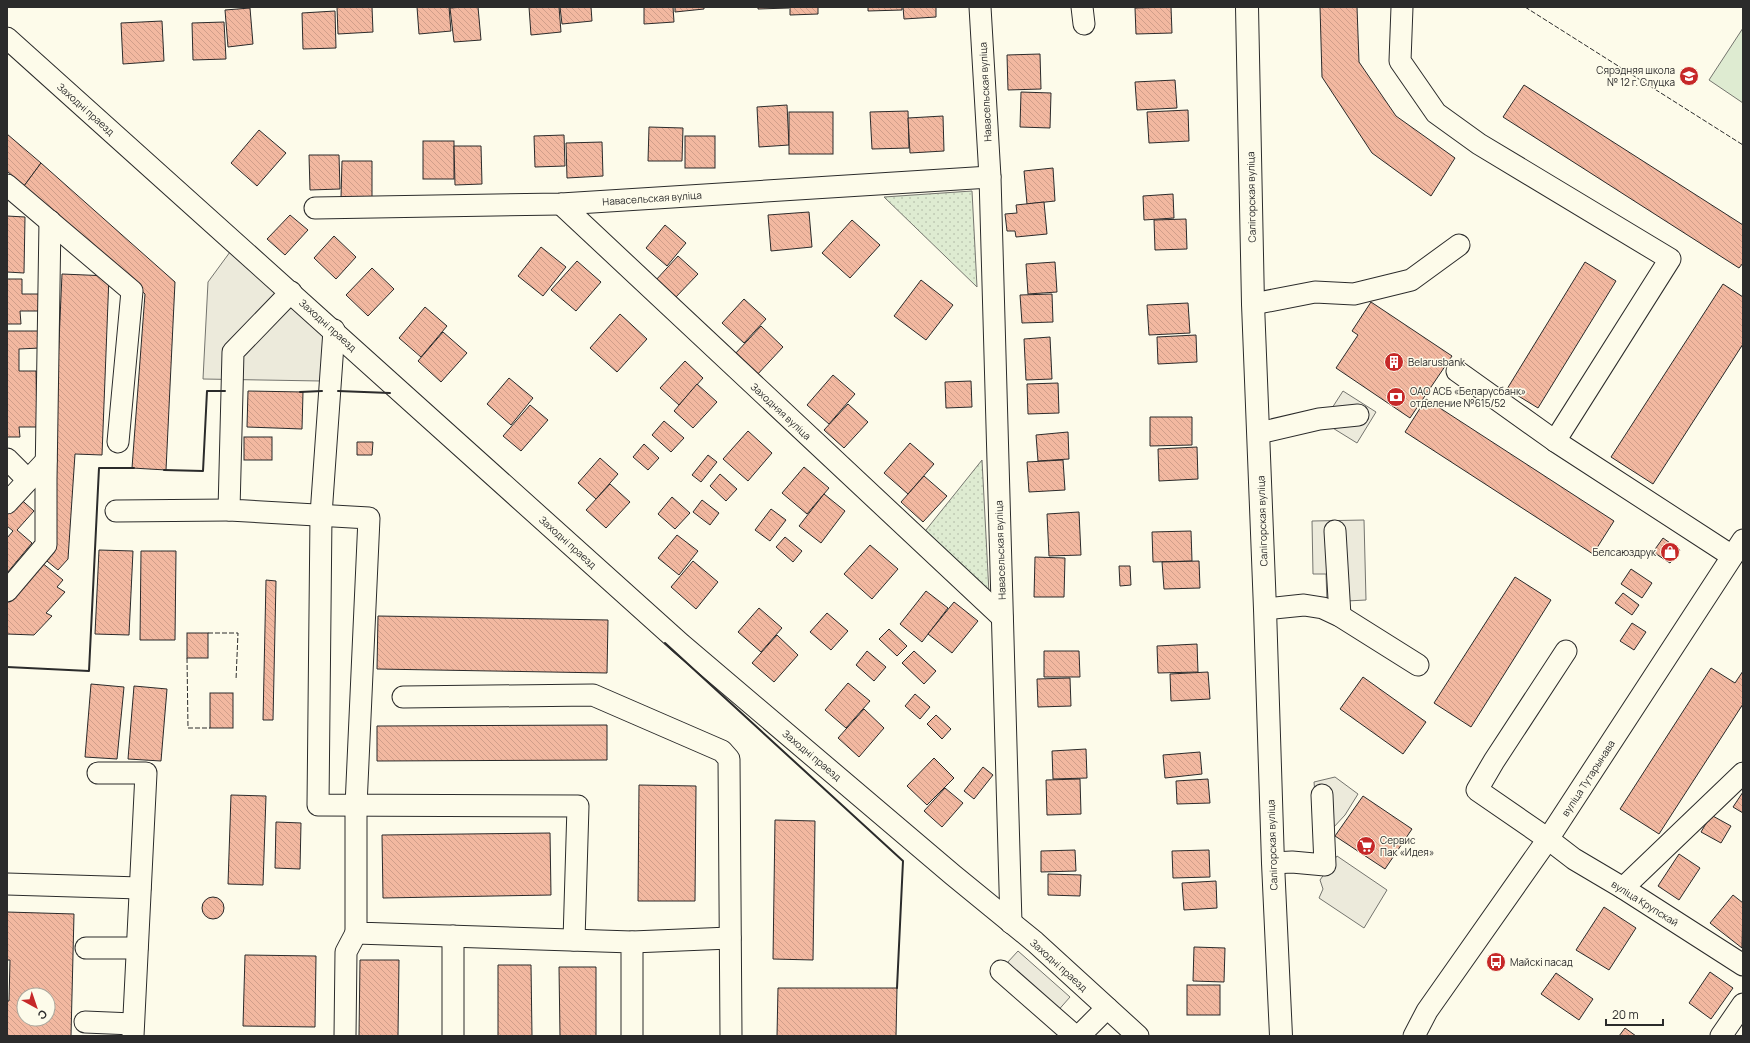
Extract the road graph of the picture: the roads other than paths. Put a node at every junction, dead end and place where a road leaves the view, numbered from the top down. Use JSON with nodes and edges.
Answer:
{"nodes":[{"id":1,"x":980,"y":7,"type":"edge"},
{"id":2,"x":1247,"y":7,"type":"edge"},
{"id":3,"x":1402,"y":7,"type":"edge"},
{"id":4,"x":7,"y":38,"type":"edge"},
{"id":5,"x":990,"y":177,"type":"junction"},
{"id":6,"x":7,"y":185,"type":"edge"},
{"id":7,"x":561,"y":204,"type":"junction"},
{"id":8,"x":315,"y":208,"type":"dead end"},
{"id":9,"x":50,"y":221,"type":"junction"},
{"id":10,"x":1459,"y":245,"type":"dead end"},
{"id":11,"x":291,"y":292,"type":"junction"},
{"id":12,"x":1253,"y":304,"type":"junction"},
{"id":13,"x":334,"y":330,"type":"junction"},
{"id":14,"x":1457,"y":371,"type":"dead end"},
{"id":15,"x":1358,"y":415,"type":"dead end"},
{"id":16,"x":1259,"y":433,"type":"junction"},
{"id":17,"x":1555,"y":441,"type":"junction"},
{"id":18,"x":118,"y":442,"type":"dead end"},
{"id":19,"x":7,"y":459,"type":"edge"},
{"id":20,"x":46,"y":461,"type":"junction"},
{"id":21,"x":28,"y":480,"type":"junction"},
{"id":22,"x":7,"y":503,"type":"edge"},
{"id":23,"x":230,"y":510,"type":"junction"},
{"id":24,"x":116,"y":511,"type":"dead end"},
{"id":25,"x":321,"y":515,"type":"junction"},
{"id":26,"x":1336,"y":531,"type":"dead end"},
{"id":27,"x":1737,"y":548,"type":"edge"},
{"id":28,"x":7,"y":591,"type":"edge"},
{"id":29,"x":1266,"y":609,"type":"junction"},
{"id":30,"x":1340,"y":616,"type":"junction"},
{"id":31,"x":1002,"y":617,"type":"junction"},
{"id":32,"x":1566,"y":651,"type":"dead end"},
{"id":33,"x":1418,"y":665,"type":"dead end"},
{"id":34,"x":403,"y":697,"type":"dead end"},
{"id":35,"x":98,"y":773,"type":"dead end"},
{"id":36,"x":1743,"y":773,"type":"edge"},
{"id":37,"x":1322,"y":795,"type":"dead end"},
{"id":38,"x":356,"y":806,"type":"junction"},
{"id":39,"x":1548,"y":839,"type":"junction"},
{"id":40,"x":1273,"y":863,"type":"junction"},
{"id":41,"x":7,"y":884,"type":"edge"},
{"id":42,"x":140,"y":888,"type":"junction"},
{"id":43,"x":1623,"y":888,"type":"junction"},
{"id":44,"x":1011,"y":923,"type":"junction"},
{"id":45,"x":356,"y":933,"type":"junction"},
{"id":46,"x":453,"y":936,"type":"junction"},
{"id":47,"x":730,"y":938,"type":"junction"},
{"id":48,"x":574,"y":940,"type":"junction"},
{"id":49,"x":632,"y":942,"type":"junction"},
{"id":50,"x":86,"y":948,"type":"dead end"},
{"id":51,"x":137,"y":948,"type":"junction"},
{"id":52,"x":1743,"y":964,"type":"edge"},
{"id":53,"x":1001,"y":971,"type":"dead end"},
{"id":54,"x":1743,"y":1004,"type":"edge"},
{"id":55,"x":1107,"y":1008,"type":"junction"},
{"id":56,"x":1427,"y":1011,"type":"junction"},
{"id":57,"x":85,"y":1022,"type":"dead end"},
{"id":58,"x":133,"y":1030,"type":"edge"},
{"id":59,"x":346,"y":1036,"type":"edge"},
{"id":60,"x":453,"y":1036,"type":"edge"},
{"id":61,"x":632,"y":1036,"type":"edge"},
{"id":62,"x":731,"y":1036,"type":"edge"},
{"id":63,"x":1075,"y":1036,"type":"edge"},
{"id":64,"x":1079,"y":1036,"type":"edge"},
{"id":65,"x":1138,"y":1036,"type":"edge"},
{"id":66,"x":1281,"y":1036,"type":"edge"},
{"id":67,"x":1402,"y":1036,"type":"edge"},
{"id":68,"x":1414,"y":1036,"type":"edge"},
{"id":69,"x":1720,"y":1036,"type":"edge"}],
"edges":[{"from":1,"to":5,"type":"street","name":"Навасельская вуліца"},
{"from":2,"to":12,"type":"main road","name":"Салігорская вуліца"},
{"from":3,"to":17,"type":"street"},
{"from":4,"to":11,"type":"street","name":"Заходні праезд"},
{"from":5,"to":7,"type":"street","name":"Навасельская вуліца"},
{"from":5,"to":31,"type":"street","name":"Навасельская вуліца"},
{"from":6,"to":9,"type":"street"},
{"from":7,"to":8,"type":"street","name":"Навасельская вуліца"},
{"from":7,"to":31,"type":"street","name":"Заходняя вуліца"},
{"from":9,"to":18,"type":"street"},
{"from":9,"to":20,"type":"street"},
{"from":10,"to":12,"type":"street"},
{"from":11,"to":13,"type":"street","name":"Заходні праезд"},
{"from":11,"to":23,"type":"street"},
{"from":12,"to":16,"type":"main road","name":"Салігорская вуліца"},
{"from":13,"to":25,"type":"street"},
{"from":13,"to":44,"type":"street","name":"Заходні праезд"},
{"from":14,"to":17,"type":"street"},
{"from":15,"to":16,"type":"street"},
{"from":16,"to":29,"type":"main road","name":"Салігорская вуліца"},
{"from":17,"to":27,"type":"street"},
{"from":19,"to":21,"type":"street"},
{"from":20,"to":21,"type":"street"},
{"from":20,"to":28,"type":"street"},
{"from":21,"to":22,"type":"street"},
{"from":23,"to":24,"type":"street"},
{"from":23,"to":25,"type":"street"},
{"from":25,"to":38,"type":"street"},
{"from":25,"to":38,"type":"street"},
{"from":26,"to":30,"type":"street"},
{"from":27,"to":39,"type":"street","name":"вуліца Тутарынава"},
{"from":29,"to":30,"type":"street"},
{"from":29,"to":40,"type":"main road","name":"Салігорская вуліца"},
{"from":30,"to":33,"type":"street"},
{"from":31,"to":44,"type":"street","name":"Навасельская вуліца"},
{"from":32,"to":39,"type":"street","name":"вуліца Крупскай"},
{"from":34,"to":47,"type":"street"},
{"from":35,"to":42,"type":"street"},
{"from":36,"to":43,"type":"street"},
{"from":37,"to":40,"type":"street"},
{"from":38,"to":45,"type":"street"},
{"from":38,"to":48,"type":"street"},
{"from":39,"to":43,"type":"street","name":"вуліца Крупскай"},
{"from":39,"to":56,"type":"street","name":"вуліца Тутарынава"},
{"from":40,"to":66,"type":"main road","name":"Салігорская вуліца"},
{"from":41,"to":42,"type":"street"},
{"from":42,"to":51,"type":"street"},
{"from":43,"to":52,"type":"street","name":"вуліца Крупскай"},
{"from":44,"to":55,"type":"street","name":"Заходні праезд"},
{"from":45,"to":46,"type":"street"},
{"from":45,"to":59,"type":"street"},
{"from":46,"to":48,"type":"street"},
{"from":46,"to":60,"type":"street"},
{"from":47,"to":49,"type":"street"},
{"from":47,"to":62,"type":"street"},
{"from":48,"to":49,"type":"street"},
{"from":49,"to":61,"type":"street"},
{"from":50,"to":51,"type":"street"},
{"from":51,"to":58,"type":"street"},
{"from":53,"to":63,"type":"street"},
{"from":54,"to":69,"type":"street"},
{"from":55,"to":64,"type":"street"},
{"from":55,"to":65,"type":"street","name":"Заходні праезд"},
{"from":56,"to":67,"type":"street","name":"вуліца Тутарынава"},
{"from":56,"to":68,"type":"street","name":"вуліца Тутарынава"},
{"from":57,"to":58,"type":"street"}]}
